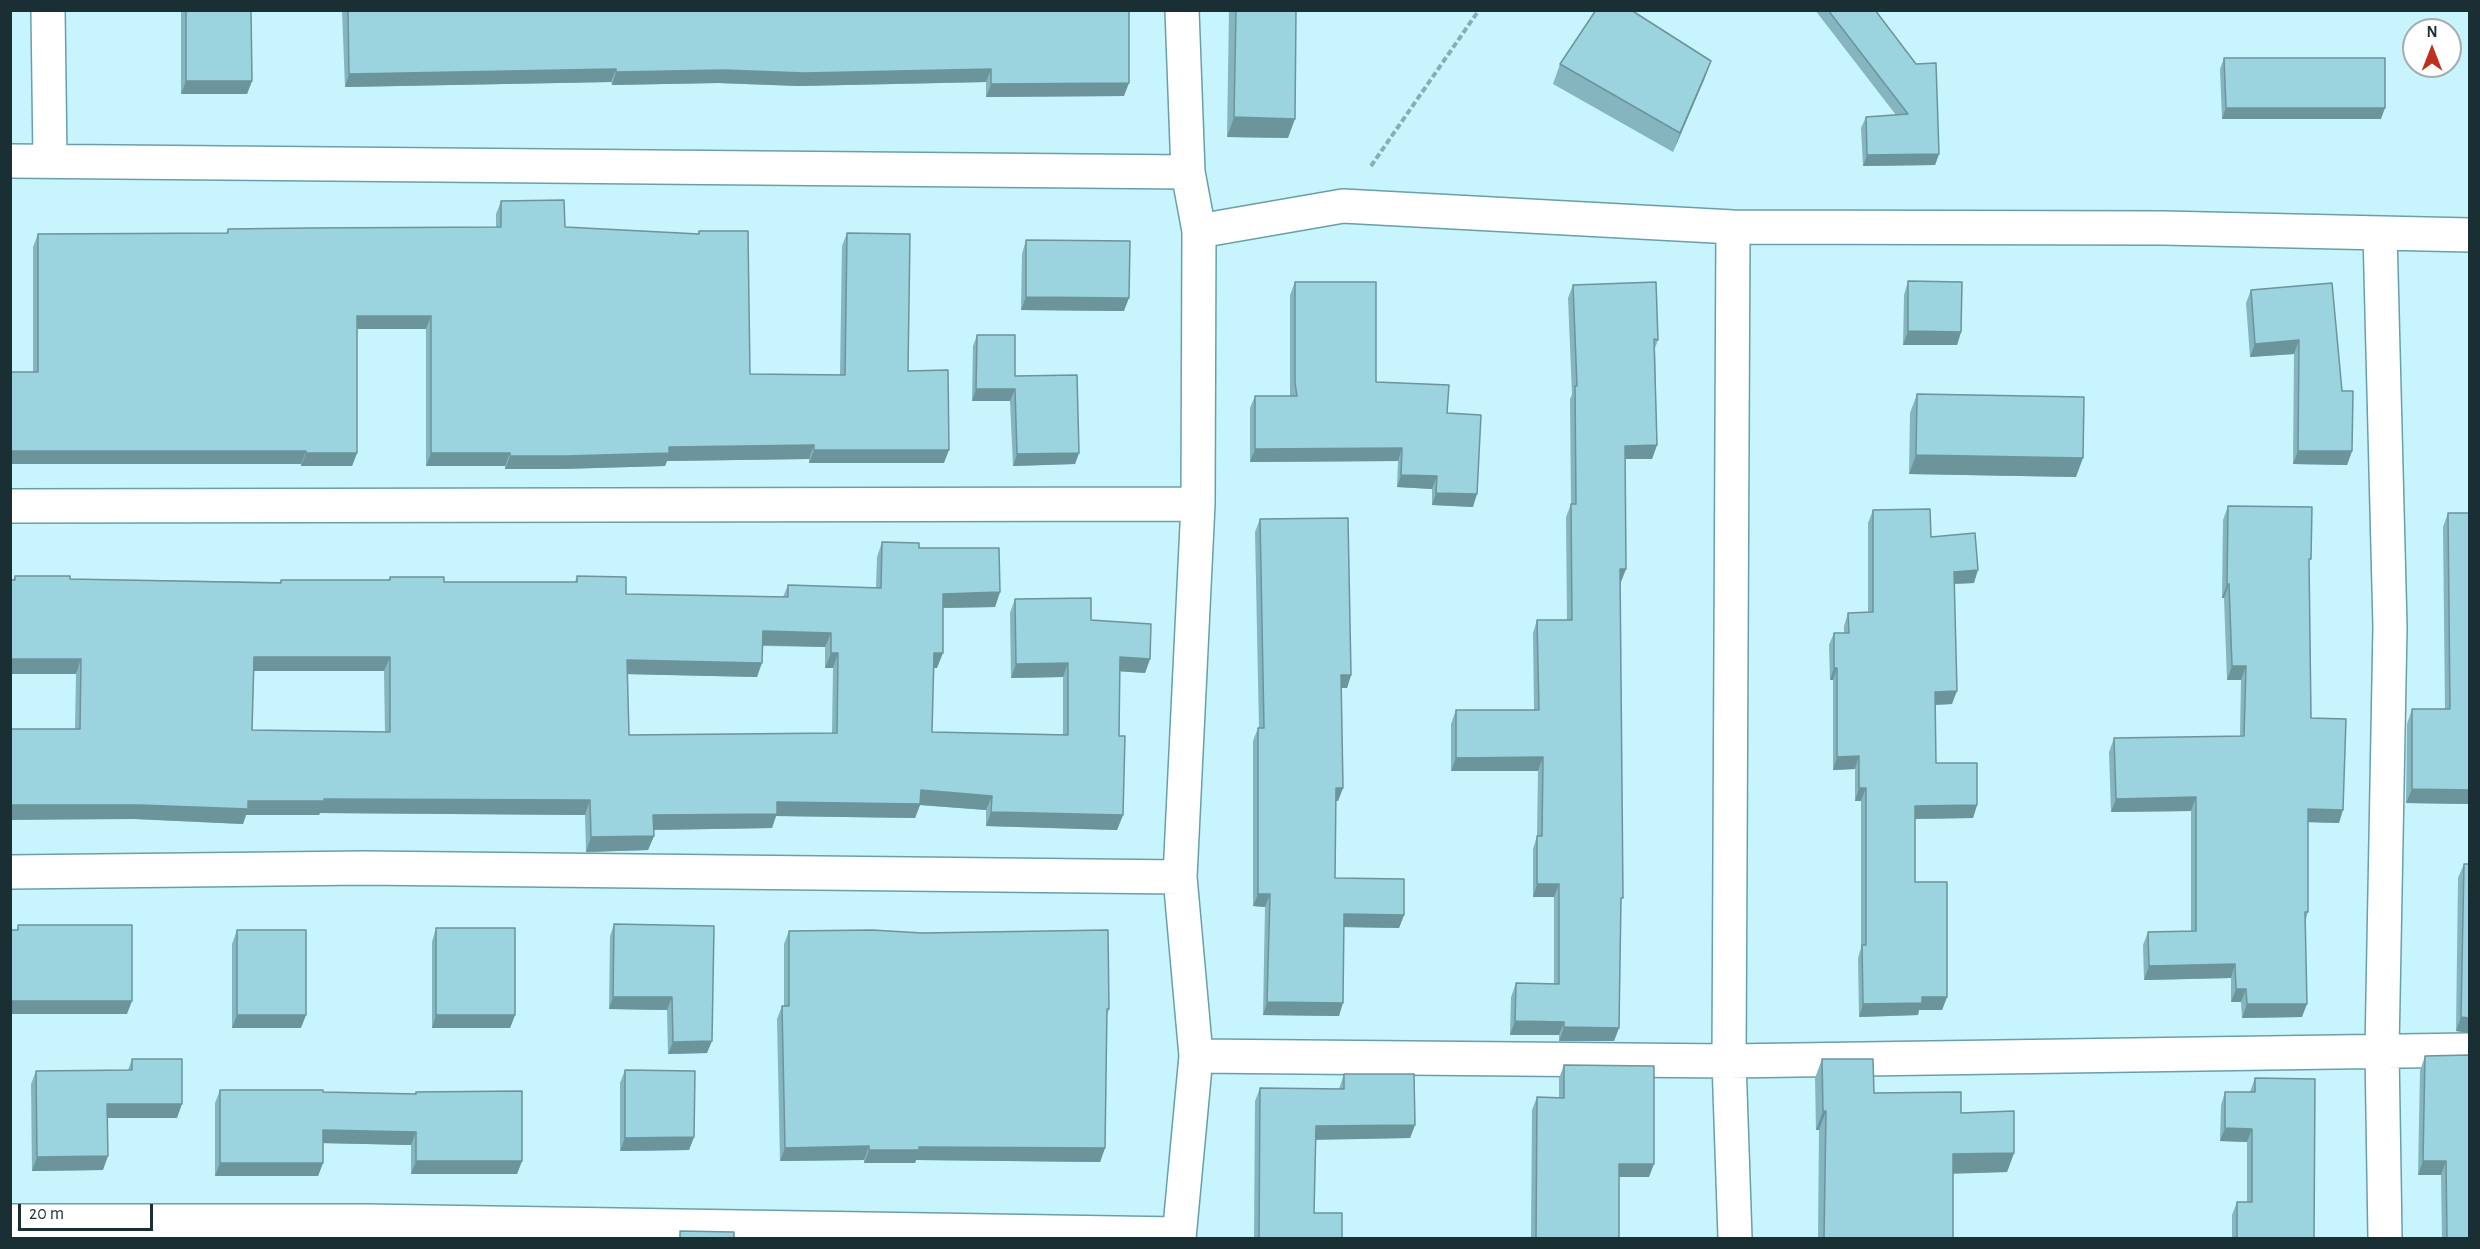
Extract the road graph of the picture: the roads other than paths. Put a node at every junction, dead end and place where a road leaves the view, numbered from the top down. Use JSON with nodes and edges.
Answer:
{"nodes":[{"id":1,"x":48,"y":10,"type":"edge"},
{"id":2,"x":1182,"y":10,"type":"edge"},
{"id":3,"x":10,"y":161,"type":"edge"},
{"id":4,"x":50,"y":161,"type":"junction"},
{"id":5,"x":1188,"y":172,"type":"junction"},
{"id":6,"x":1733,"y":227,"type":"junction"},
{"id":7,"x":1198,"y":231,"type":"junction"},
{"id":8,"x":2380,"y":233,"type":"junction"},
{"id":9,"x":2469,"y":236,"type":"edge"},
{"id":10,"x":1198,"y":504,"type":"junction"},
{"id":11,"x":10,"y":506,"type":"edge"},
{"id":12,"x":10,"y":872,"type":"edge"},
{"id":13,"x":1180,"y":877,"type":"junction"},
{"id":14,"x":2382,"y":1050,"type":"junction"},
{"id":15,"x":2469,"y":1050,"type":"edge"},
{"id":16,"x":1196,"y":1056,"type":"junction"},
{"id":17,"x":1730,"y":1061,"type":"junction"},
{"id":18,"x":10,"y":1221,"type":"edge"},
{"id":19,"x":1179,"y":1236,"type":"edge"},
{"id":20,"x":1735,"y":1239,"type":"edge"},
{"id":21,"x":2385,"y":1239,"type":"edge"}],
"edges":[{"from":1,"to":4,"type":"street"},
{"from":2,"to":5,"type":"street"},
{"from":3,"to":4,"type":"street"},
{"from":4,"to":5,"type":"street"},
{"from":5,"to":7,"type":"street"},
{"from":6,"to":7,"type":"street"},
{"from":6,"to":8,"type":"street"},
{"from":6,"to":17,"type":"street"},
{"from":7,"to":10,"type":"street"},
{"from":8,"to":9,"type":"street"},
{"from":8,"to":14,"type":"street"},
{"from":10,"to":11,"type":"street"},
{"from":10,"to":13,"type":"street"},
{"from":12,"to":13,"type":"street"},
{"from":13,"to":16,"type":"street"},
{"from":14,"to":15,"type":"street"},
{"from":14,"to":17,"type":"street"},
{"from":14,"to":21,"type":"street"},
{"from":16,"to":17,"type":"street"},
{"from":16,"to":19,"type":"street"},
{"from":17,"to":20,"type":"street"},
{"from":18,"to":19,"type":"street"}]}
